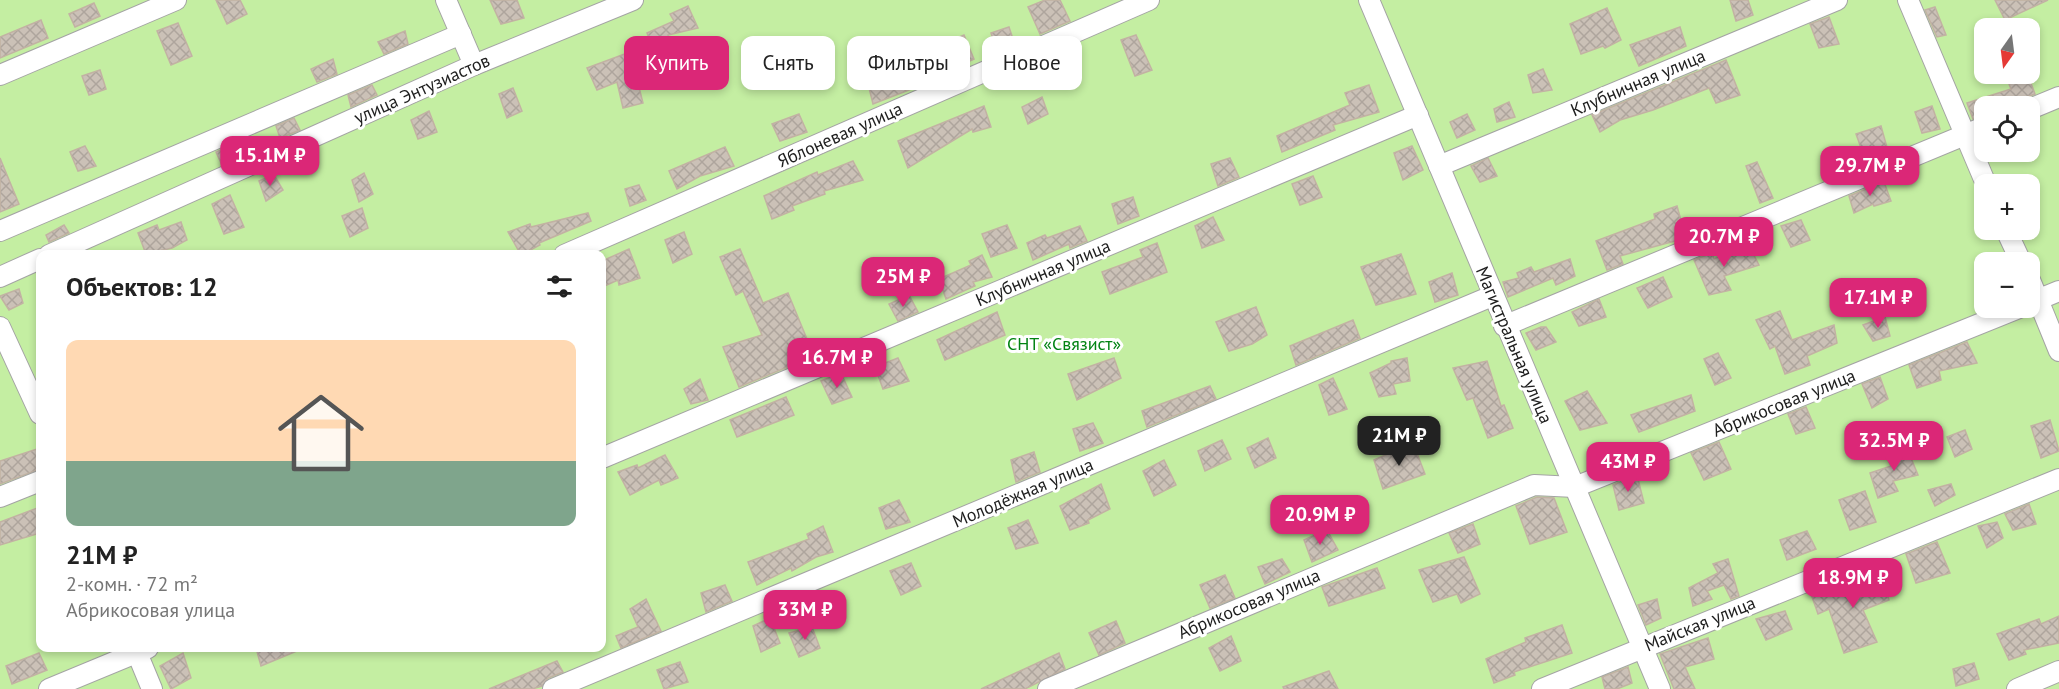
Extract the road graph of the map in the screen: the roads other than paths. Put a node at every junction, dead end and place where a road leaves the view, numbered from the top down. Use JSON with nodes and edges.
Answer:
{"nodes":[{"id":1,"x":176,"y":0,"type":"edge"},
{"id":2,"x":446,"y":0,"type":"edge"},
{"id":3,"x":633,"y":0,"type":"edge"},
{"id":4,"x":1149,"y":0,"type":"edge"},
{"id":5,"x":1837,"y":0,"type":"edge"},
{"id":6,"x":1908,"y":0,"type":"edge"},
{"id":7,"x":1372,"y":1,"type":"edge"},
{"id":8,"x":461,"y":34,"type":"junction"},
{"id":9,"x":474,"y":65,"type":"junction"},
{"id":10,"x":0,"y":75,"type":"edge"},
{"id":11,"x":2059,"y":97,"type":"edge"},
{"id":12,"x":2040,"y":105,"type":"edge"},
{"id":13,"x":1418,"y":115,"type":"junction"},
{"id":14,"x":1974,"y":132,"type":"edge"},
{"id":15,"x":1964,"y":136,"type":"junction"},
{"id":16,"x":1439,"y":166,"type":"junction"},
{"id":17,"x":1981,"y":174,"type":"edge"},
{"id":18,"x":0,"y":231,"type":"edge"},
{"id":19,"x":60,"y":250,"type":"edge"},
{"id":20,"x":575,"y":250,"type":"edge"},
{"id":21,"x":36,"y":261,"type":"edge"},
{"id":22,"x":0,"y":277,"type":"edge"},
{"id":23,"x":2059,"y":291,"type":"edge"},
{"id":24,"x":1492,"y":296,"type":"junction"},
{"id":25,"x":2040,"y":299,"type":"edge"},
{"id":26,"x":2040,"y":314,"type":"edge"},
{"id":27,"x":1994,"y":318,"type":"edge"},
{"id":28,"x":1504,"y":326,"type":"junction"},
{"id":29,"x":0,"y":327,"type":"edge"},
{"id":30,"x":2059,"y":351,"type":"edge"},
{"id":31,"x":36,"y":405,"type":"edge"},
{"id":32,"x":606,"y":456,"type":"edge"},
{"id":33,"x":2059,"y":479,"type":"edge"},
{"id":34,"x":36,"y":483,"type":"edge"},
{"id":35,"x":1575,"y":487,"type":"junction"},
{"id":36,"x":0,"y":497,"type":"edge"},
{"id":37,"x":1642,"y":647,"type":"junction"},
{"id":38,"x":135,"y":652,"type":"edge"},
{"id":39,"x":141,"y":652,"type":"edge"},
{"id":40,"x":2059,"y":671,"type":"edge"},
{"id":41,"x":49,"y":689,"type":"edge"},
{"id":42,"x":152,"y":689,"type":"edge"},
{"id":43,"x":553,"y":689,"type":"edge"},
{"id":44,"x":1048,"y":689,"type":"edge"},
{"id":45,"x":1542,"y":689,"type":"edge"},
{"id":46,"x":1660,"y":689,"type":"edge"},
{"id":47,"x":2017,"y":689,"type":"edge"}],
"edges":[{"from":1,"to":10,"type":"street"},
{"from":2,"to":8,"type":"street"},
{"from":3,"to":9,"type":"street","name":"улица Энтузиастов"},
{"from":4,"to":20,"type":"street","name":"Яблоневая улица"},
{"from":5,"to":16,"type":"street","name":"Клубничная улица"},
{"from":6,"to":15,"type":"street"},
{"from":7,"to":13,"type":"street","name":"Магистральная улица"},
{"from":8,"to":9,"type":"street"},
{"from":8,"to":18,"type":"street"},
{"from":9,"to":19,"type":"street","name":"улица Энтузиастов"},
{"from":11,"to":12,"type":"street"},
{"from":13,"to":16,"type":"street","name":"Магистральная улица"},
{"from":13,"to":32,"type":"street","name":"Клубничная улица"},
{"from":14,"to":15,"type":"street"},
{"from":15,"to":17,"type":"street"},
{"from":15,"to":28,"type":"street"},
{"from":16,"to":24,"type":"street","name":"Магистральная улица"},
{"from":21,"to":22,"type":"street"},
{"from":23,"to":25,"type":"street"},
{"from":24,"to":28,"type":"street","name":"Магистральная улица"},
{"from":24,"to":43,"type":"street","name":"Молодёжная улица"},
{"from":26,"to":30,"type":"street"},
{"from":27,"to":35,"type":"street","name":"Абрикосовая улица"},
{"from":28,"to":35,"type":"street","name":"Магистральная улица"},
{"from":29,"to":31,"type":"street"},
{"from":33,"to":37,"type":"street","name":"Майская улица"},
{"from":34,"to":36,"type":"street"},
{"from":35,"to":37,"type":"street","name":"Магистральная улица"},
{"from":35,"to":44,"type":"street","name":"Абрикосовая улица"},
{"from":37,"to":45,"type":"street","name":"Майская улица"},
{"from":37,"to":46,"type":"street","name":"Магистральная улица"},
{"from":38,"to":41,"type":"street"},
{"from":39,"to":42,"type":"street"},
{"from":40,"to":47,"type":"street"}]}
